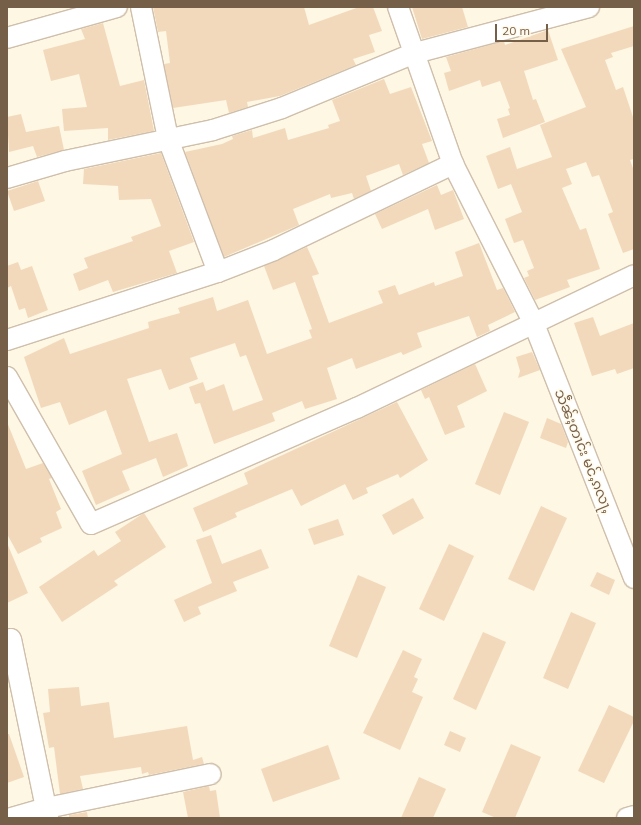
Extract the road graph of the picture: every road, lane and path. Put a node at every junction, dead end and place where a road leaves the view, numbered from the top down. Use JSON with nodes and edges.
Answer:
{"nodes":[{"id":1,"x":117,"y":7,"type":"edge"},
{"id":2,"x":141,"y":7,"type":"edge"},
{"id":3,"x":398,"y":7,"type":"edge"},
{"id":4,"x":589,"y":7,"type":"edge"},
{"id":5,"x":7,"y":38,"type":"edge"},
{"id":6,"x":415,"y":52,"type":"junction"},
{"id":7,"x":168,"y":139,"type":"junction"},
{"id":8,"x":453,"y":164,"type":"junction"},
{"id":9,"x":7,"y":178,"type":"edge"},
{"id":10,"x":218,"y":272,"type":"junction"},
{"id":11,"x":634,"y":275,"type":"edge"},
{"id":12,"x":534,"y":324,"type":"junction"},
{"id":13,"x":7,"y":340,"type":"edge"},
{"id":14,"x":7,"y":377,"type":"edge"},
{"id":15,"x":634,"y":578,"type":"edge"},
{"id":16,"x":7,"y":641,"type":"edge"},
{"id":17,"x":211,"y":774,"type":"dead end"},
{"id":18,"x":48,"y":813,"type":"edge"},
{"id":19,"x":634,"y":816,"type":"edge"},
{"id":20,"x":11,"y":818,"type":"edge"},
{"id":21,"x":627,"y":818,"type":"edge"}],
"edges":[{"from":1,"to":5,"type":"street"},
{"from":2,"to":7,"type":"street"},
{"from":3,"to":6,"type":"street","name":"သဵၼ်ႈတၢင်း မင်ႇၵလႃႇ"},
{"from":4,"to":6,"type":"street"},
{"from":6,"to":7,"type":"street"},
{"from":6,"to":8,"type":"street","name":"သဵၼ်ႈတၢင်း မင်ႇၵလႃႇ"},
{"from":7,"to":9,"type":"street"},
{"from":7,"to":10,"type":"street"},
{"from":8,"to":10,"type":"street"},
{"from":8,"to":12,"type":"street","name":"သဵၼ်ႈတၢင်း မင်ႇၵလႃႇ"},
{"from":10,"to":13,"type":"street"},
{"from":11,"to":12,"type":"street"},
{"from":12,"to":14,"type":"street"},
{"from":12,"to":15,"type":"street","name":"သဵၼ်ႈတၢင်း မင်ႇၵလႃႇ"},
{"from":16,"to":18,"type":"street"},
{"from":17,"to":18,"type":"street"},
{"from":18,"to":20,"type":"street"},
{"from":19,"to":21,"type":"street"}]}
